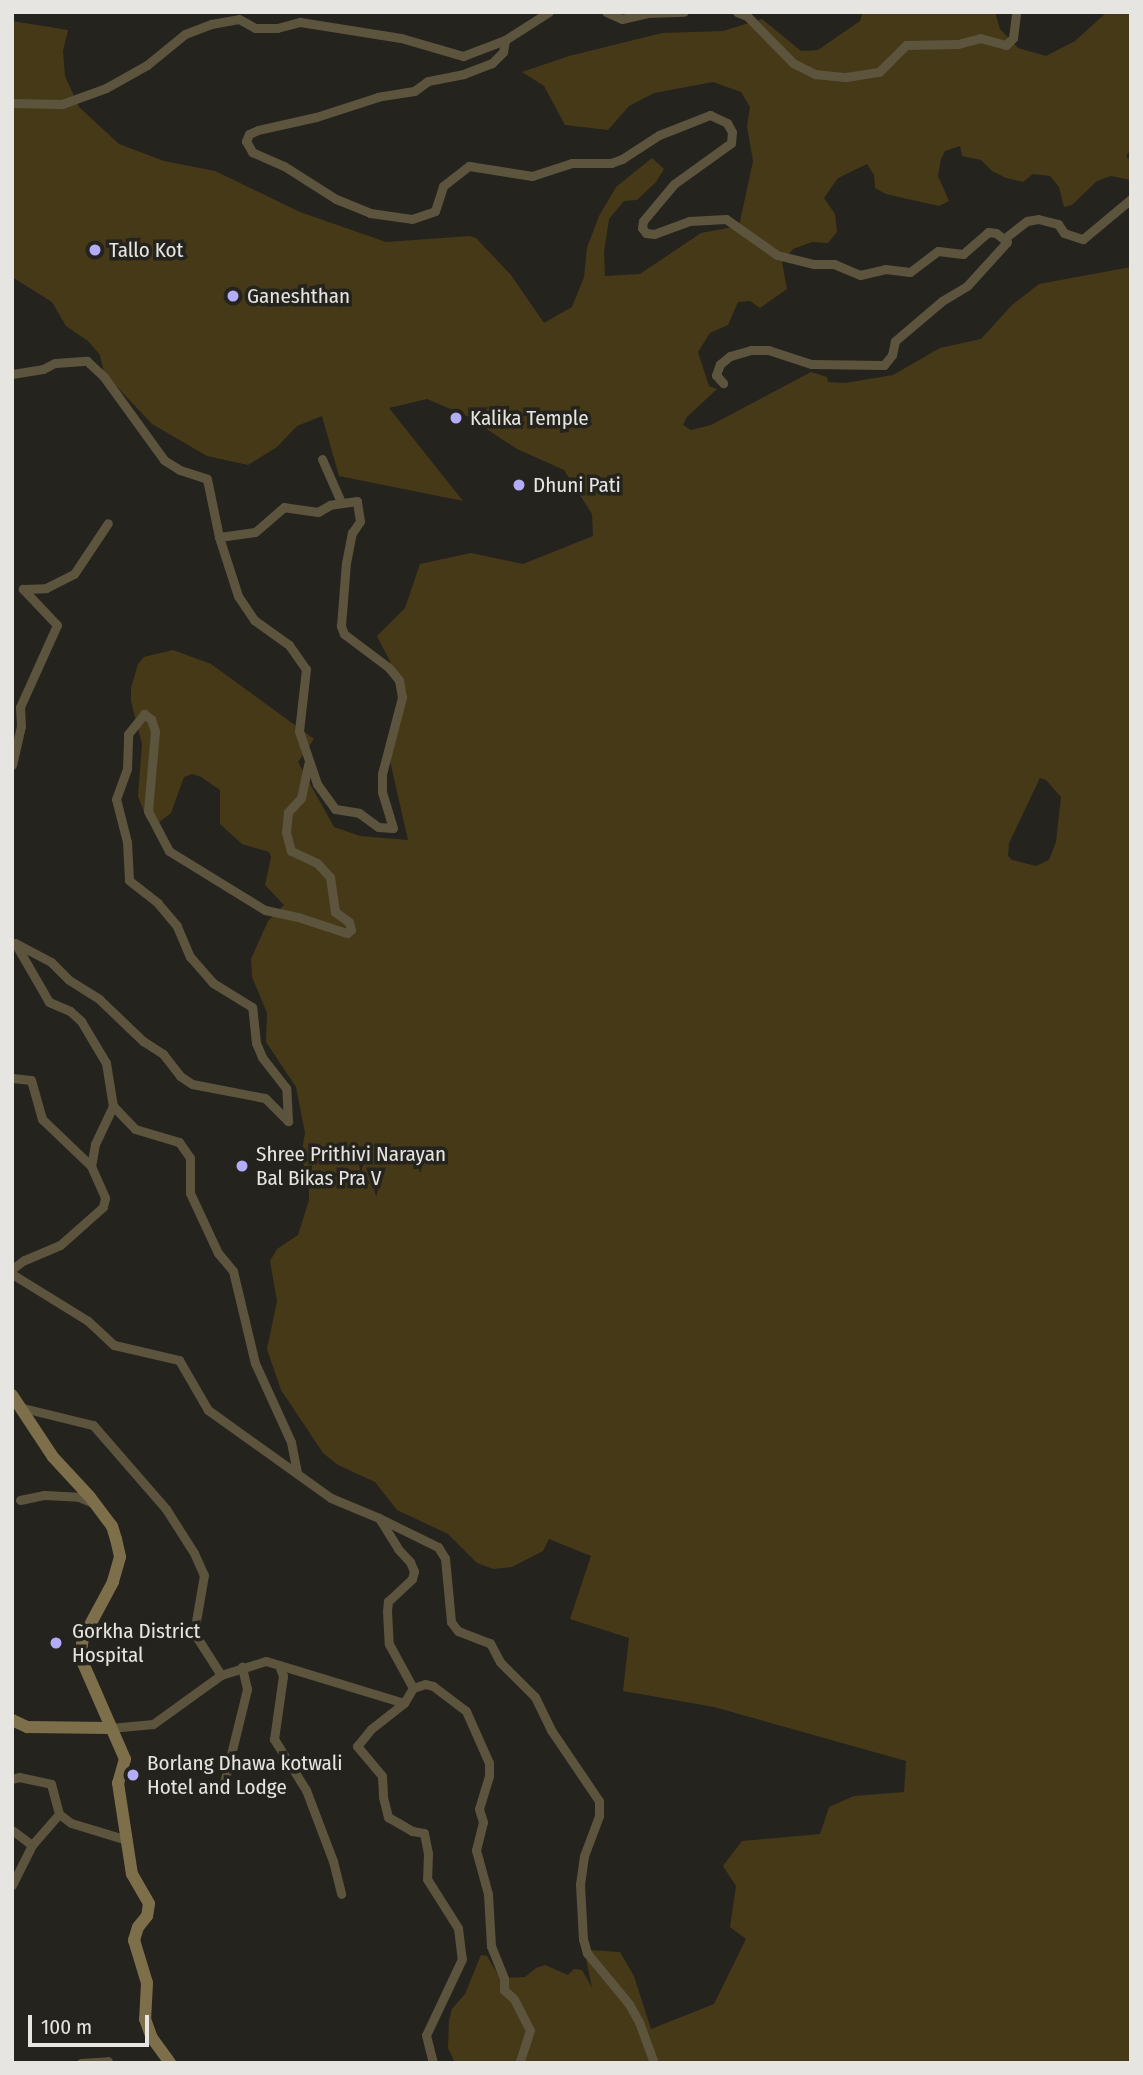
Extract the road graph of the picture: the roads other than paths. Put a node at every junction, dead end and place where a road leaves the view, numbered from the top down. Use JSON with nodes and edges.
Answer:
{"nodes":[{"id":1,"x":549,"y":12,"type":"edge"},
{"id":2,"x":606,"y":12,"type":"edge"},
{"id":3,"x":684,"y":12,"type":"edge"},
{"id":4,"x":737,"y":12,"type":"edge"},
{"id":5,"x":1016,"y":12,"type":"edge"},
{"id":6,"x":505,"y":40,"type":"junction"},
{"id":7,"x":12,"y":103,"type":"edge"},
{"id":8,"x":1131,"y":199,"type":"edge"},
{"id":9,"x":1005,"y":238,"type":"junction"},
{"id":10,"x":12,"y":374,"type":"edge"},
{"id":11,"x":723,"y":383,"type":"dead end"},
{"id":12,"x":321,"y":459,"type":"dead end"},
{"id":13,"x":341,"y":502,"type":"junction"},
{"id":14,"x":108,"y":523,"type":"dead end"},
{"id":15,"x":219,"y":537,"type":"junction"},
{"id":16,"x":308,"y":764,"type":"junction"},
{"id":17,"x":12,"y":765,"type":"edge"},
{"id":18,"x":14,"y":941,"type":"edge"},
{"id":19,"x":12,"y":1078,"type":"edge"},
{"id":20,"x":113,"y":1106,"type":"junction"},
{"id":21,"x":91,"y":1166,"type":"junction"},
{"id":22,"x":12,"y":1272,"type":"edge"},
{"id":23,"x":12,"y":1395,"type":"edge"},
{"id":24,"x":23,"y":1408,"type":"junction"},
{"id":25,"x":296,"y":1473,"type":"junction"},
{"id":26,"x":20,"y":1500,"type":"dead end"},
{"id":27,"x":96,"y":1505,"type":"junction"},
{"id":28,"x":379,"y":1518,"type":"junction"},
{"id":29,"x":279,"y":1665,"type":"junction"},
{"id":30,"x":242,"y":1667,"type":"junction"},
{"id":31,"x":221,"y":1675,"type":"junction"},
{"id":32,"x":413,"y":1688,"type":"junction"},
{"id":33,"x":404,"y":1703,"type":"junction"},
{"id":34,"x":12,"y":1720,"type":"edge"},
{"id":35,"x":110,"y":1728,"type":"junction"},
{"id":36,"x":12,"y":1779,"type":"edge"},
{"id":37,"x":223,"y":1787,"type":"dead end"},
{"id":38,"x":59,"y":1814,"type":"junction"},
{"id":39,"x":12,"y":1830,"type":"edge"},
{"id":40,"x":127,"y":1840,"type":"junction"},
{"id":41,"x":27,"y":1842,"type":"junction"},
{"id":42,"x":12,"y":1885,"type":"edge"},
{"id":43,"x":341,"y":1894,"type":"dead end"},
{"id":44,"x":108,"y":2061,"type":"dead end"},
{"id":45,"x":80,"y":2063,"type":"edge"},
{"id":46,"x":170,"y":2063,"type":"edge"},
{"id":47,"x":433,"y":2063,"type":"edge"},
{"id":48,"x":519,"y":2063,"type":"edge"},
{"id":49,"x":654,"y":2063,"type":"edge"}],
"edges":[{"from":1,"to":6,"type":"street"},
{"from":2,"to":3,"type":"street"},
{"from":4,"to":5,"type":"street"},
{"from":6,"to":7,"type":"street"},
{"from":6,"to":9,"type":"street"},
{"from":8,"to":9,"type":"street"},
{"from":9,"to":11,"type":"street"},
{"from":10,"to":15,"type":"street"},
{"from":12,"to":13,"type":"street"},
{"from":13,"to":15,"type":"street"},
{"from":13,"to":16,"type":"street"},
{"from":14,"to":17,"type":"street"},
{"from":15,"to":16,"type":"street"},
{"from":16,"to":18,"type":"street"},
{"from":18,"to":20,"type":"street"},
{"from":19,"to":21,"type":"street"},
{"from":20,"to":21,"type":"street"},
{"from":20,"to":25,"type":"street"},
{"from":21,"to":22,"type":"street"},
{"from":22,"to":25,"type":"street"},
{"from":23,"to":24,"type":"street"},
{"from":24,"to":27,"type":"street"},
{"from":24,"to":31,"type":"street"},
{"from":25,"to":28,"type":"street"},
{"from":26,"to":27,"type":"street"},
{"from":27,"to":35,"type":"street"},
{"from":28,"to":32,"type":"street"},
{"from":28,"to":49,"type":"street"},
{"from":29,"to":30,"type":"street"},
{"from":29,"to":33,"type":"street"},
{"from":29,"to":43,"type":"street"},
{"from":30,"to":31,"type":"street"},
{"from":30,"to":37,"type":"street"},
{"from":31,"to":35,"type":"street"},
{"from":32,"to":33,"type":"street"},
{"from":32,"to":48,"type":"street"},
{"from":33,"to":47,"type":"street"},
{"from":34,"to":35,"type":"street"},
{"from":35,"to":40,"type":"street"},
{"from":36,"to":38,"type":"street"},
{"from":38,"to":40,"type":"street"},
{"from":38,"to":41,"type":"street"},
{"from":39,"to":41,"type":"street"},
{"from":40,"to":46,"type":"street"},
{"from":41,"to":42,"type":"street"},
{"from":44,"to":45,"type":"street"}]}
